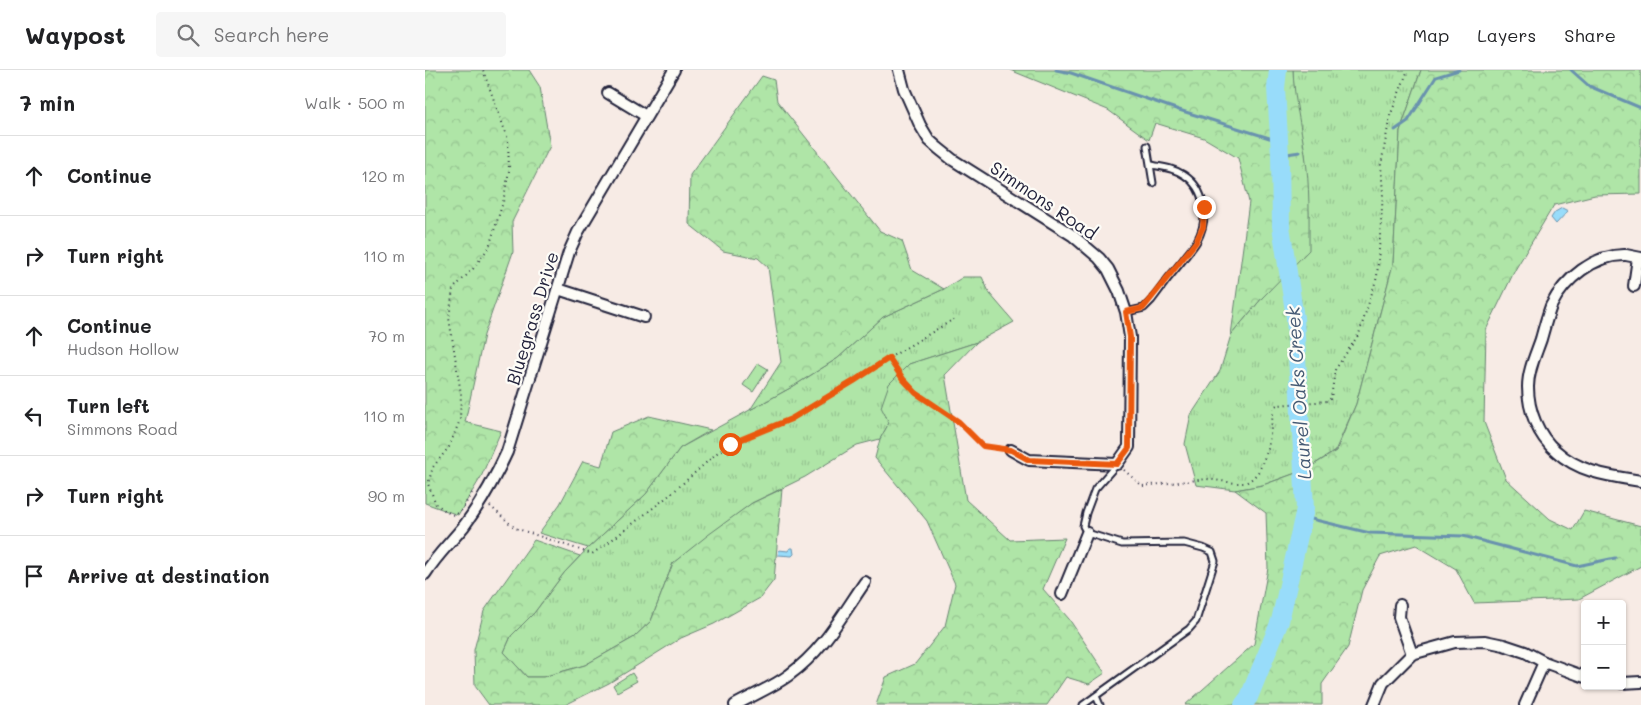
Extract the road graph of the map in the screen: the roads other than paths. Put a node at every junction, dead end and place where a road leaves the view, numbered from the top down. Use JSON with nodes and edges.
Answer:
{"nodes":[{"id":1,"x":674,"y":70,"type":"edge"},
{"id":2,"x":899,"y":70,"type":"edge"},
{"id":3,"x":608,"y":93,"type":"dead end"},
{"id":4,"x":646,"y":116,"type":"junction"},
{"id":5,"x":1147,"y":146,"type":"dead end"},
{"id":6,"x":1151,"y":165,"type":"junction"},
{"id":7,"x":1153,"y":183,"type":"dead end"},
{"id":8,"x":1639,"y":258,"type":"edge"},
{"id":9,"x":1635,"y":286,"type":"dead end"},
{"id":10,"x":558,"y":288,"type":"junction"},
{"id":11,"x":1126,"y":312,"type":"junction"},
{"id":12,"x":643,"y":317,"type":"dead end"},
{"id":13,"x":1011,"y":450,"type":"road end"},
{"id":14,"x":1117,"y":464,"type":"junction"},
{"id":15,"x":1641,"y":481,"type":"edge"},
{"id":16,"x":1087,"y":532,"type":"junction"},
{"id":17,"x":425,"y":574,"type":"edge"},
{"id":18,"x":865,"y":582,"type":"dead end"},
{"id":19,"x":1062,"y":594,"type":"dead end"},
{"id":20,"x":1400,"y":605,"type":"dead end"},
{"id":21,"x":1412,"y":654,"type":"junction"},
{"id":22,"x":1544,"y":662,"type":"junction"},
{"id":23,"x":1581,"y":676,"type":"edge"},
{"id":24,"x":1641,"y":682,"type":"edge"},
{"id":25,"x":1626,"y":683,"type":"edge"},
{"id":26,"x":1096,"y":696,"type":"junction"},
{"id":27,"x":735,"y":705,"type":"edge"},
{"id":28,"x":1083,"y":705,"type":"edge"},
{"id":29,"x":1100,"y":705,"type":"edge"},
{"id":30,"x":1374,"y":705,"type":"edge"},
{"id":31,"x":1525,"y":705,"type":"edge"}],
"edges":[{"from":1,"to":4,"type":"street","name":"Bluegrass Drive"},
{"from":2,"to":11,"type":"street","name":"Simmons Road"},
{"from":3,"to":4,"type":"street"},
{"from":4,"to":10,"type":"street","name":"Bluegrass Drive"},
{"from":5,"to":6,"type":"lane"},
{"from":6,"to":7,"type":"lane"},
{"from":6,"to":11,"type":"lane"},
{"from":8,"to":9,"type":"street"},
{"from":8,"to":15,"type":"street"},
{"from":10,"to":12,"type":"street"},
{"from":10,"to":17,"type":"street","name":"Bluegrass Drive"},
{"from":11,"to":14,"type":"street","name":"Simmons Road"},
{"from":13,"to":14,"type":"street"},
{"from":14,"to":16,"type":"lane"},
{"from":16,"to":19,"type":"street"},
{"from":16,"to":26,"type":"lane"},
{"from":18,"to":27,"type":"street"},
{"from":20,"to":21,"type":"street"},
{"from":21,"to":22,"type":"street"},
{"from":21,"to":30,"type":"street"},
{"from":22,"to":23,"type":"street"},
{"from":22,"to":31,"type":"street"},
{"from":24,"to":25,"type":"street"},
{"from":26,"to":28,"type":"lane"},
{"from":26,"to":29,"type":"lane"}]}
